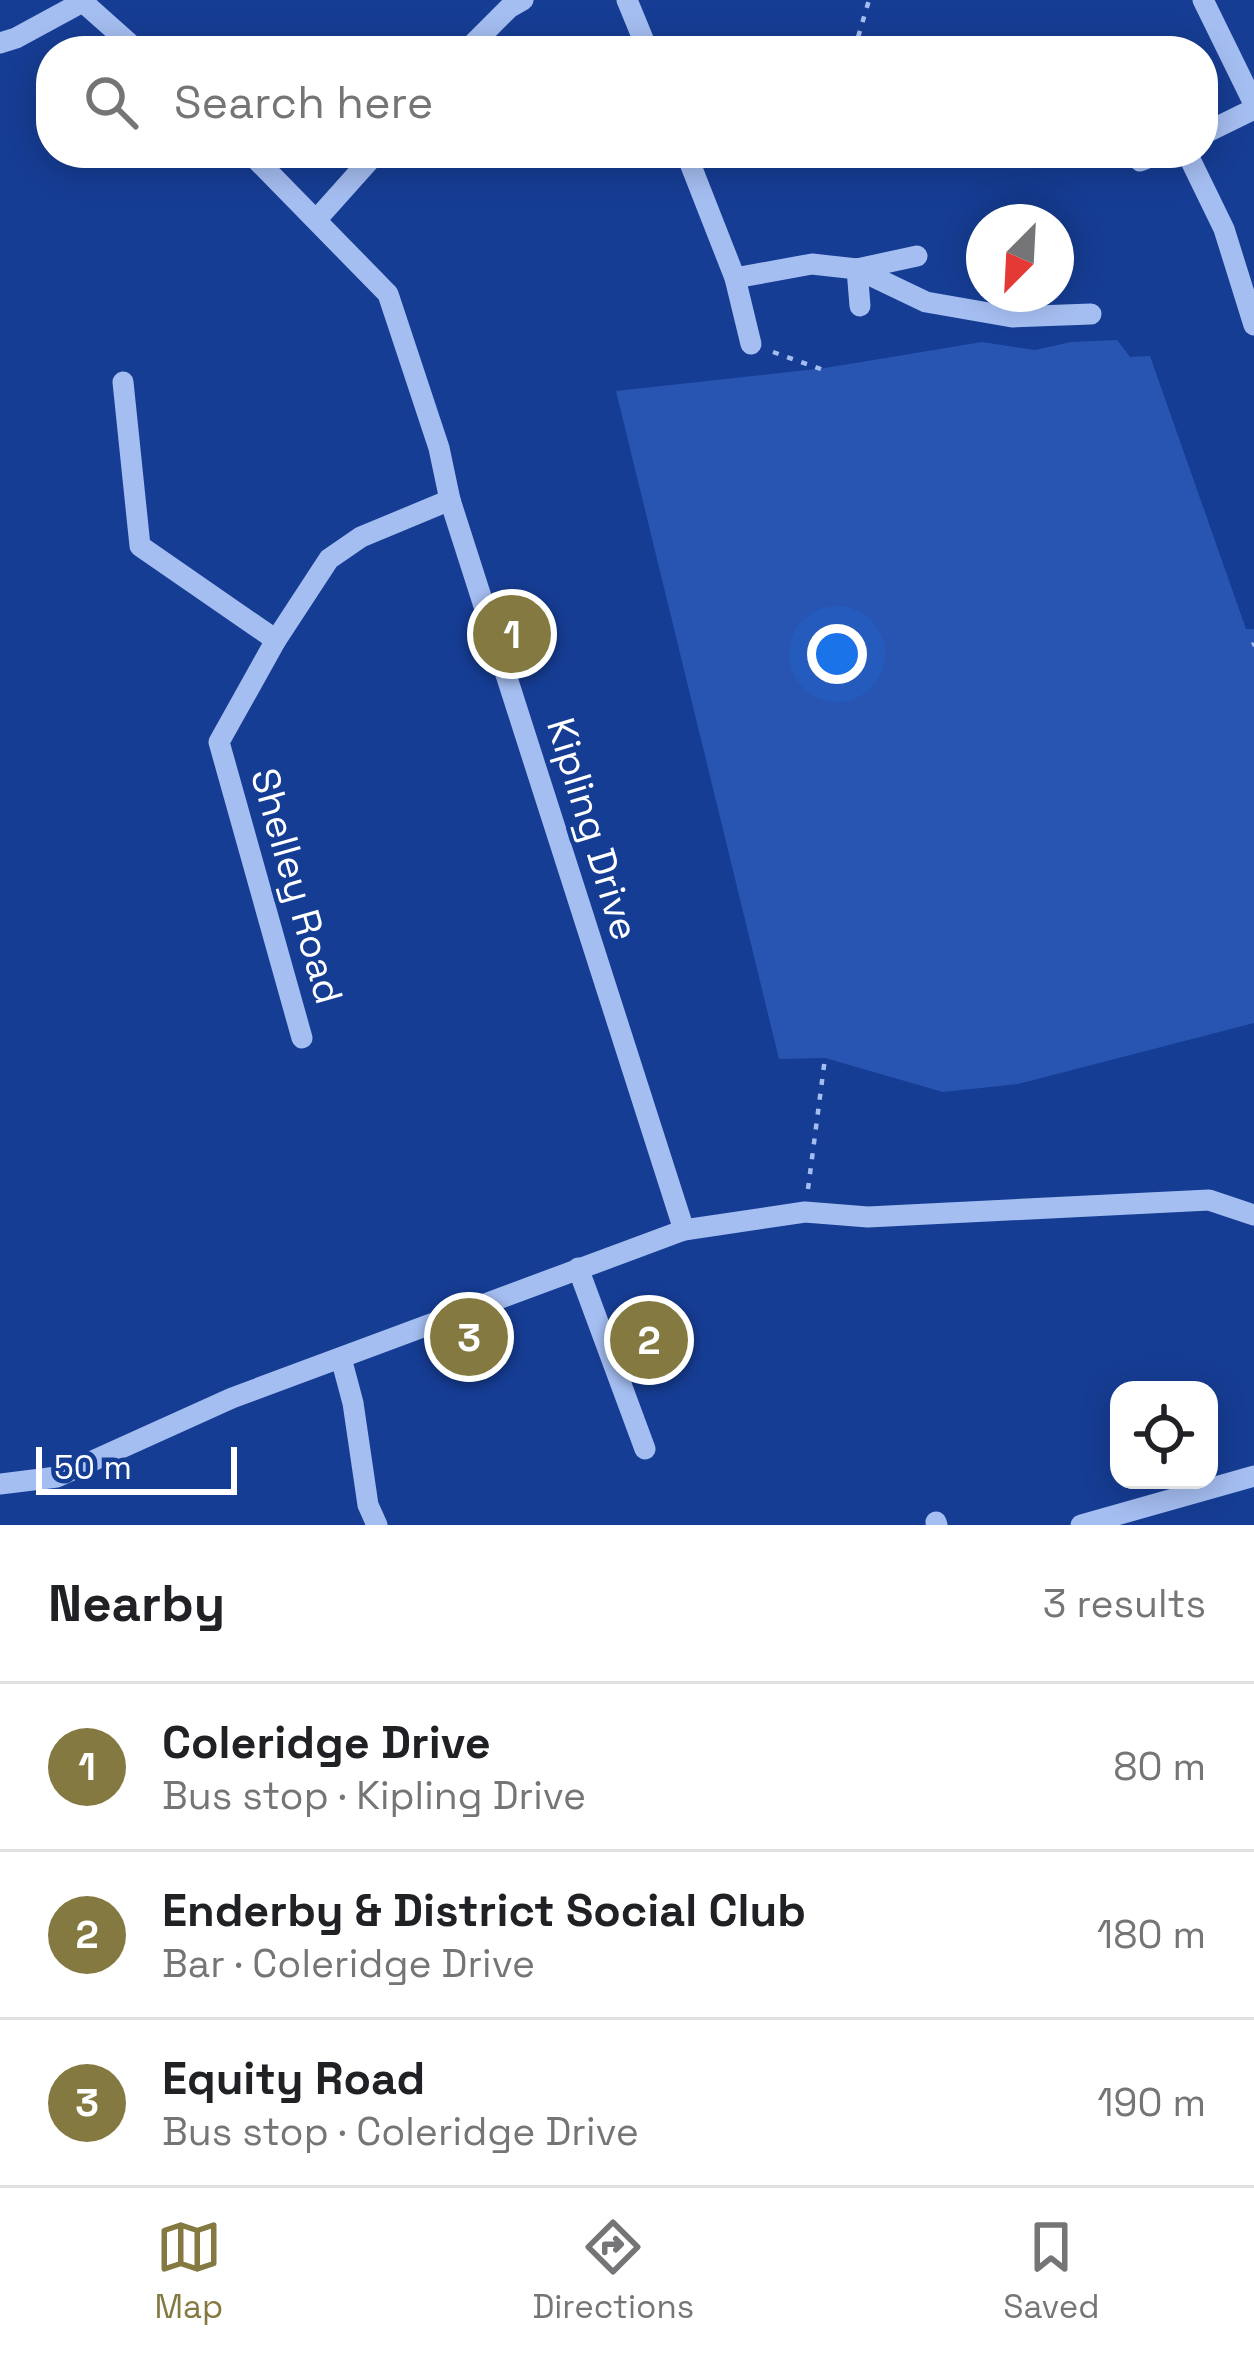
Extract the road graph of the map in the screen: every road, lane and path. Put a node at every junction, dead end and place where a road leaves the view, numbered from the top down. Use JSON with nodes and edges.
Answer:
{"nodes":[{"id":1,"x":523,"y":0,"type":"edge"},
{"id":2,"x":627,"y":0,"type":"edge"},
{"id":3,"x":869,"y":0,"type":"edge"},
{"id":4,"x":1203,"y":0,"type":"edge"},
{"id":5,"x":85,"y":1,"type":"edge"},
{"id":6,"x":122,"y":36,"type":"edge"},
{"id":7,"x":481,"y":36,"type":"edge"},
{"id":8,"x":641,"y":36,"type":"edge"},
{"id":9,"x":858,"y":36,"type":"edge"},
{"id":10,"x":0,"y":43,"type":"edge"},
{"id":11,"x":1254,"y":106,"type":"edge"},
{"id":12,"x":1218,"y":126,"type":"edge"},
{"id":13,"x":265,"y":168,"type":"edge"},
{"id":14,"x":363,"y":168,"type":"edge"},
{"id":15,"x":692,"y":168,"type":"edge"},
{"id":16,"x":1194,"y":168,"type":"edge"},
{"id":17,"x":317,"y":219,"type":"junction"},
{"id":18,"x":917,"y":256,"type":"dead end"},
{"id":19,"x":857,"y":269,"type":"junction"},
{"id":20,"x":735,"y":278,"type":"junction"},
{"id":21,"x":860,"y":306,"type":"dead end"},
{"id":22,"x":1091,"y":314,"type":"dead end"},
{"id":23,"x":1254,"y":325,"type":"edge"},
{"id":24,"x":751,"y":344,"type":"joint"},
{"id":25,"x":821,"y":369,"type":"dead end"},
{"id":26,"x":123,"y":382,"type":"dead end"},
{"id":27,"x":449,"y":500,"type":"junction"},
{"id":28,"x":276,"y":640,"type":"junction"},
{"id":29,"x":302,"y":1038,"type":"dead end"},
{"id":30,"x":825,"y":1058,"type":"dead end"},
{"id":31,"x":805,"y":1212,"type":"junction"},
{"id":32,"x":1254,"y":1215,"type":"edge"},
{"id":33,"x":684,"y":1230,"type":"junction"},
{"id":34,"x":578,"y":1268,"type":"junction"},
{"id":35,"x":341,"y":1358,"type":"junction"},
{"id":36,"x":645,"y":1449,"type":"dead end"},
{"id":37,"x":1254,"y":1476,"type":"edge"},
{"id":38,"x":0,"y":1484,"type":"edge"},
{"id":39,"x":377,"y":1525,"type":"edge"},
{"id":40,"x":1081,"y":1525,"type":"edge"}],
"edges":[{"from":1,"to":7,"type":"street"},
{"from":2,"to":8,"type":"street"},
{"from":3,"to":9,"type":"path"},
{"from":4,"to":11,"type":"street"},
{"from":5,"to":6,"type":"street"},
{"from":5,"to":10,"type":"street"},
{"from":11,"to":12,"type":"street"},
{"from":13,"to":17,"type":"street","name":"Kipling Drive"},
{"from":14,"to":17,"type":"street"},
{"from":15,"to":20,"type":"street"},
{"from":16,"to":23,"type":"street"},
{"from":17,"to":27,"type":"street","name":"Kipling Drive"},
{"from":18,"to":19,"type":"street"},
{"from":19,"to":20,"type":"street"},
{"from":19,"to":21,"type":"street"},
{"from":19,"to":22,"type":"street"},
{"from":20,"to":24,"type":"street"},
{"from":24,"to":25,"type":"path"},
{"from":26,"to":28,"type":"street"},
{"from":27,"to":28,"type":"street","name":"Shelley Road"},
{"from":27,"to":33,"type":"street","name":"Kipling Drive"},
{"from":28,"to":29,"type":"street","name":"Shelley Road"},
{"from":30,"to":31,"type":"path"},
{"from":31,"to":32,"type":"street"},
{"from":31,"to":33,"type":"street"},
{"from":33,"to":34,"type":"street"},
{"from":34,"to":35,"type":"street"},
{"from":34,"to":36,"type":"street"},
{"from":35,"to":38,"type":"street"},
{"from":35,"to":39,"type":"street"},
{"from":37,"to":40,"type":"street"}]}
